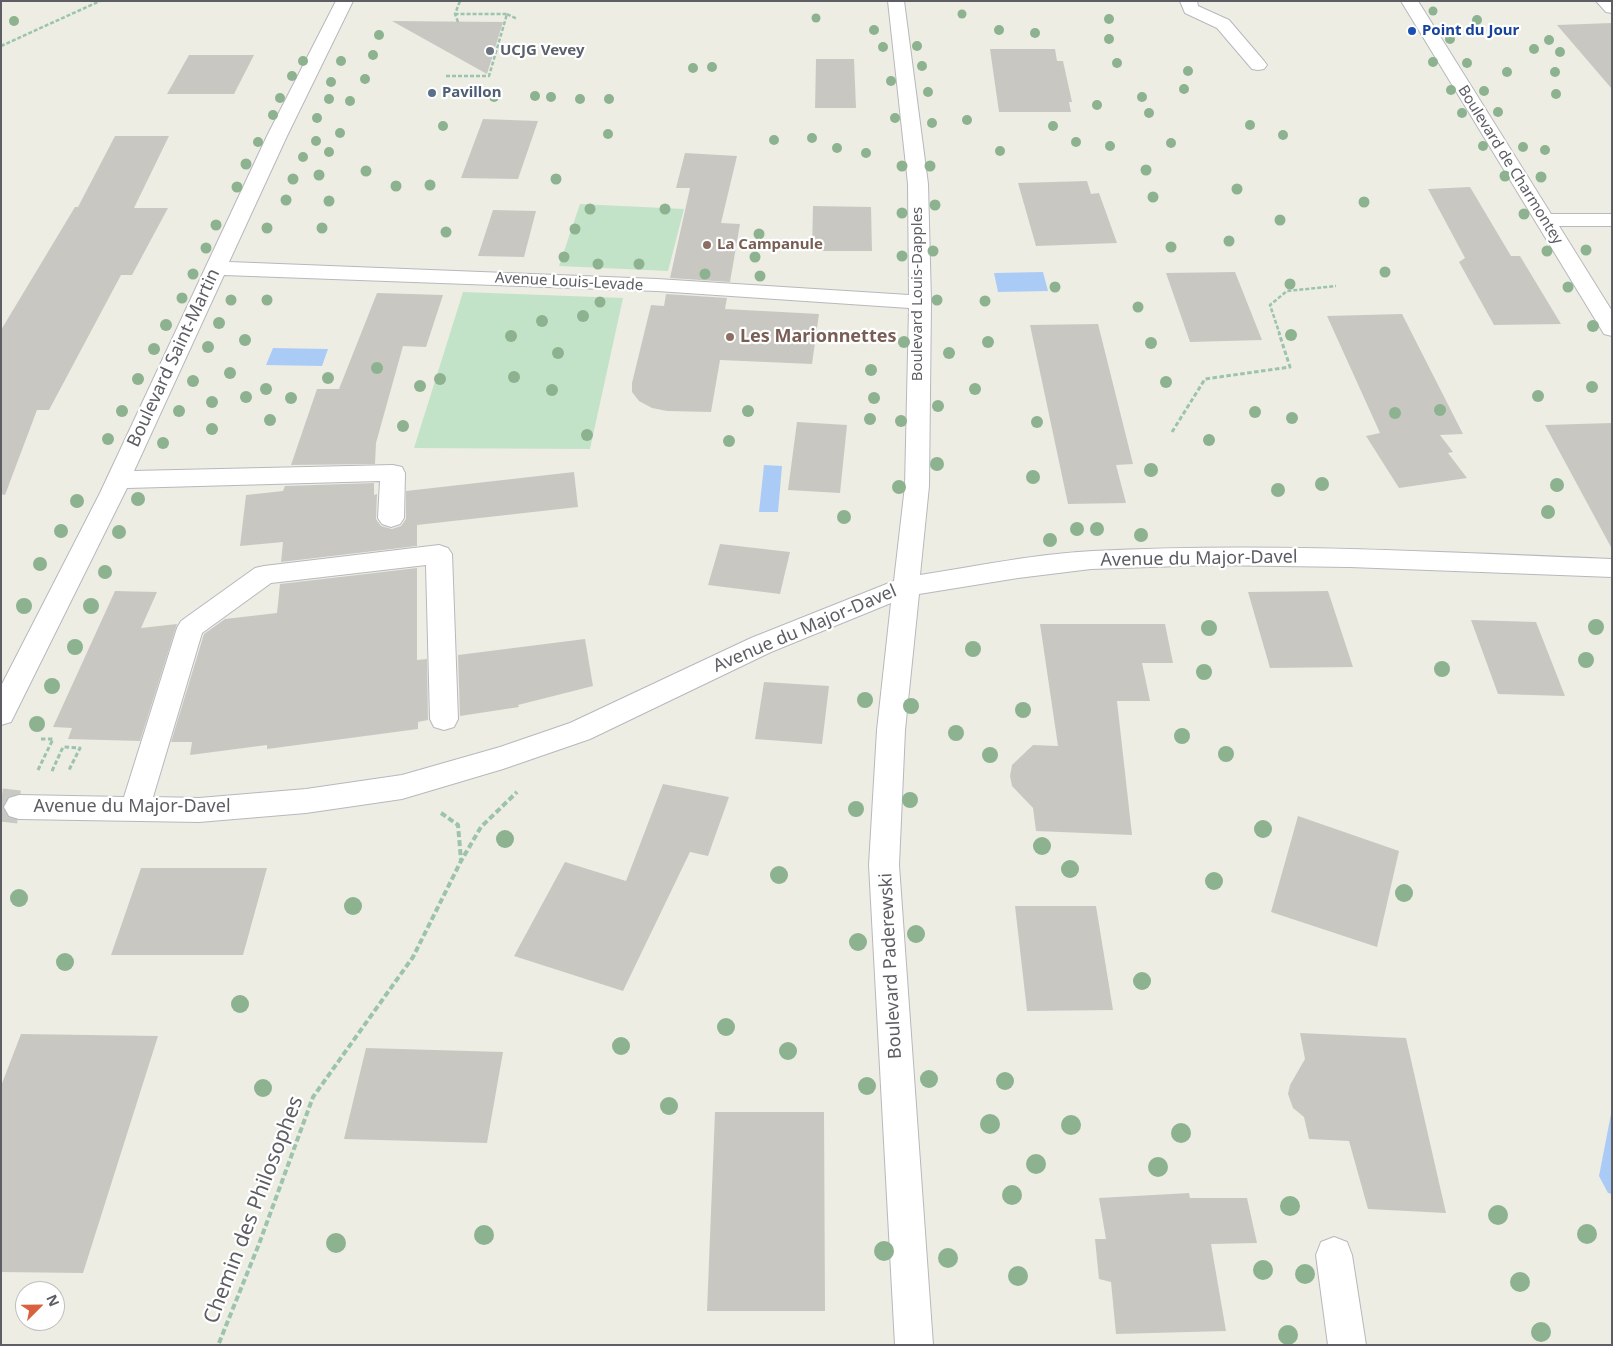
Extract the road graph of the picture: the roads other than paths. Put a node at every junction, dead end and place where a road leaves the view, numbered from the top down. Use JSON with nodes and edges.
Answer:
{"nodes":[{"id":1,"x":344,"y":1,"type":"edge"},
{"id":2,"x":896,"y":1,"type":"edge"},
{"id":3,"x":1188,"y":1,"type":"edge"},
{"id":4,"x":1409,"y":1,"type":"edge"},
{"id":5,"x":1604,"y":1,"type":"edge"},
{"id":6,"x":1612,"y":8,"type":"edge"},
{"id":7,"x":1258,"y":65,"type":"dead end"},
{"id":8,"x":1545,"y":220,"type":"junction"},
{"id":9,"x":1612,"y":220,"type":"edge"},
{"id":10,"x":217,"y":268,"type":"junction"},
{"id":11,"x":920,"y":302,"type":"junction"},
{"id":12,"x":1612,"y":329,"type":"edge"},
{"id":13,"x":117,"y":480,"type":"junction"},
{"id":14,"x":391,"y":518,"type":"dead end"},
{"id":15,"x":1612,"y":568,"type":"edge"},
{"id":16,"x":905,"y":587,"type":"junction"},
{"id":17,"x":1,"y":714,"type":"edge"},
{"id":18,"x":444,"y":719,"type":"dead end"},
{"id":19,"x":19,"y":807,"type":"tunnel mouth"},
{"id":20,"x":135,"y":809,"type":"junction"},
{"id":21,"x":1334,"y":1255,"type":"dead end"},
{"id":22,"x":914,"y":1345,"type":"edge"},
{"id":23,"x":1347,"y":1345,"type":"edge"}],
"edges":[{"from":1,"to":10,"type":"street","name":"Boulevard Saint-Martin"},
{"from":2,"to":11,"type":"street","name":"Boulevard Louis-Dapples"},
{"from":3,"to":7,"type":"street"},
{"from":4,"to":8,"type":"street","name":"Boulevard de Charmontey"},
{"from":5,"to":6,"type":"street"},
{"from":8,"to":9,"type":"street"},
{"from":8,"to":12,"type":"street","name":"Boulevard de Charmontey"},
{"from":10,"to":11,"type":"street","name":"Avenue Louis-Levade"},
{"from":10,"to":13,"type":"street","name":"Boulevard Saint-Martin"},
{"from":11,"to":16,"type":"street","name":"Boulevard Louis-Dapples"},
{"from":13,"to":14,"type":"street"},
{"from":13,"to":17,"type":"street","name":"Boulevard Saint-Martin"},
{"from":15,"to":16,"type":"street","name":"Avenue du Major-Davel"},
{"from":16,"to":20,"type":"street","name":"Avenue du Major-Davel"},
{"from":16,"to":22,"type":"street","name":"Boulevard Paderewski"},
{"from":18,"to":20,"type":"street"},
{"from":19,"to":20,"type":"street","name":"Avenue du Major-Davel"},
{"from":21,"to":23,"type":"street"}]}
